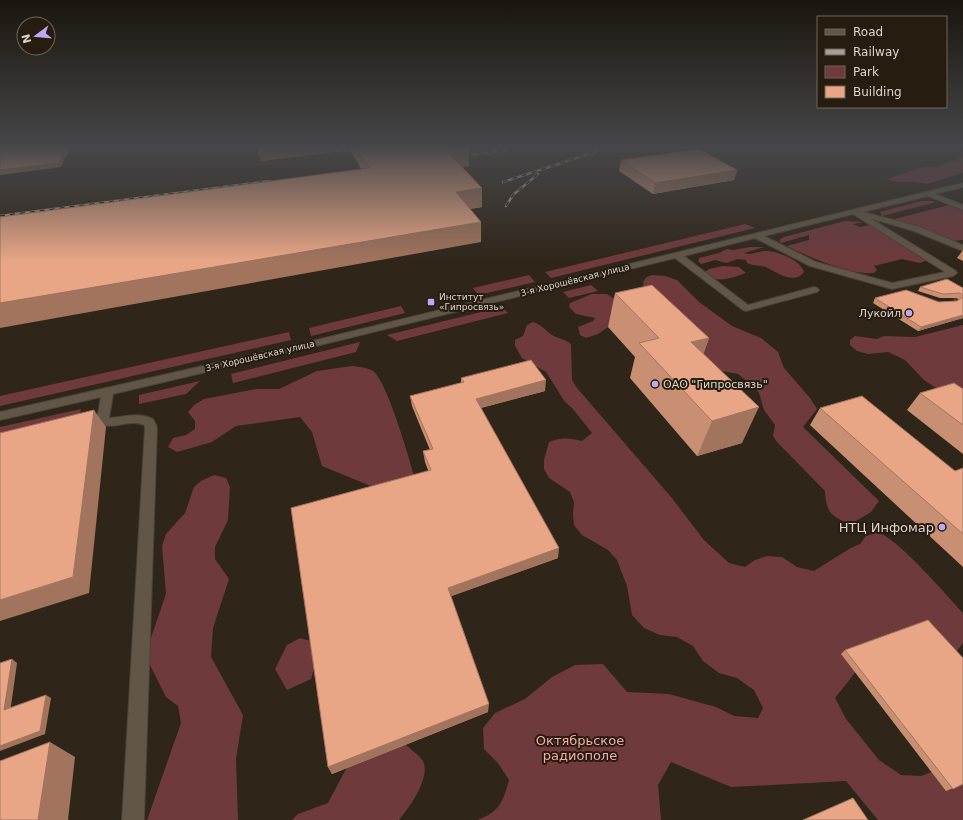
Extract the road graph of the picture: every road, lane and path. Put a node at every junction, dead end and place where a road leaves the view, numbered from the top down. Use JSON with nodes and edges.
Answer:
{"nodes":[{"id":1,"x":958,"y":185,"type":"edge"},
{"id":2,"x":927,"y":193,"type":"junction"},
{"id":3,"x":963,"y":208,"type":"edge"},
{"id":4,"x":853,"y":211,"type":"junction"},
{"id":5,"x":755,"y":236,"type":"junction"},
{"id":6,"x":963,"y":248,"type":"edge"},
{"id":7,"x":677,"y":255,"type":"junction"},
{"id":8,"x":953,"y":273,"type":"junction"},
{"id":9,"x":963,"y":279,"type":"edge"},
{"id":10,"x":892,"y":286,"type":"junction"},
{"id":11,"x":814,"y":290,"type":"dead end"},
{"id":12,"x":912,"y":294,"type":"edge"},
{"id":13,"x":108,"y":391,"type":"junction"},
{"id":14,"x":0,"y":416,"type":"edge"},
{"id":15,"x":133,"y":820,"type":"edge"}],
"edges":[{"from":1,"to":2,"type":"street","name":"3-я Хорошёвская улица"},
{"from":2,"to":3,"type":"street"},
{"from":2,"to":4,"type":"street","name":"3-я Хорошёвская улица"},
{"from":4,"to":5,"type":"street","name":"3-я Хорошёвская улица"},
{"from":4,"to":6,"type":"street"},
{"from":4,"to":8,"type":"street"},
{"from":5,"to":7,"type":"street","name":"3-я Хорошёвская улица"},
{"from":5,"to":10,"type":"street"},
{"from":7,"to":11,"type":"street"},
{"from":7,"to":13,"type":"street","name":"3-я Хорошёвская улица"},
{"from":8,"to":9,"type":"street"},
{"from":8,"to":10,"type":"street"},
{"from":10,"to":12,"type":"street"},
{"from":13,"to":14,"type":"street","name":"3-я Хорошёвская улица"},
{"from":13,"to":15,"type":"street"}]}
